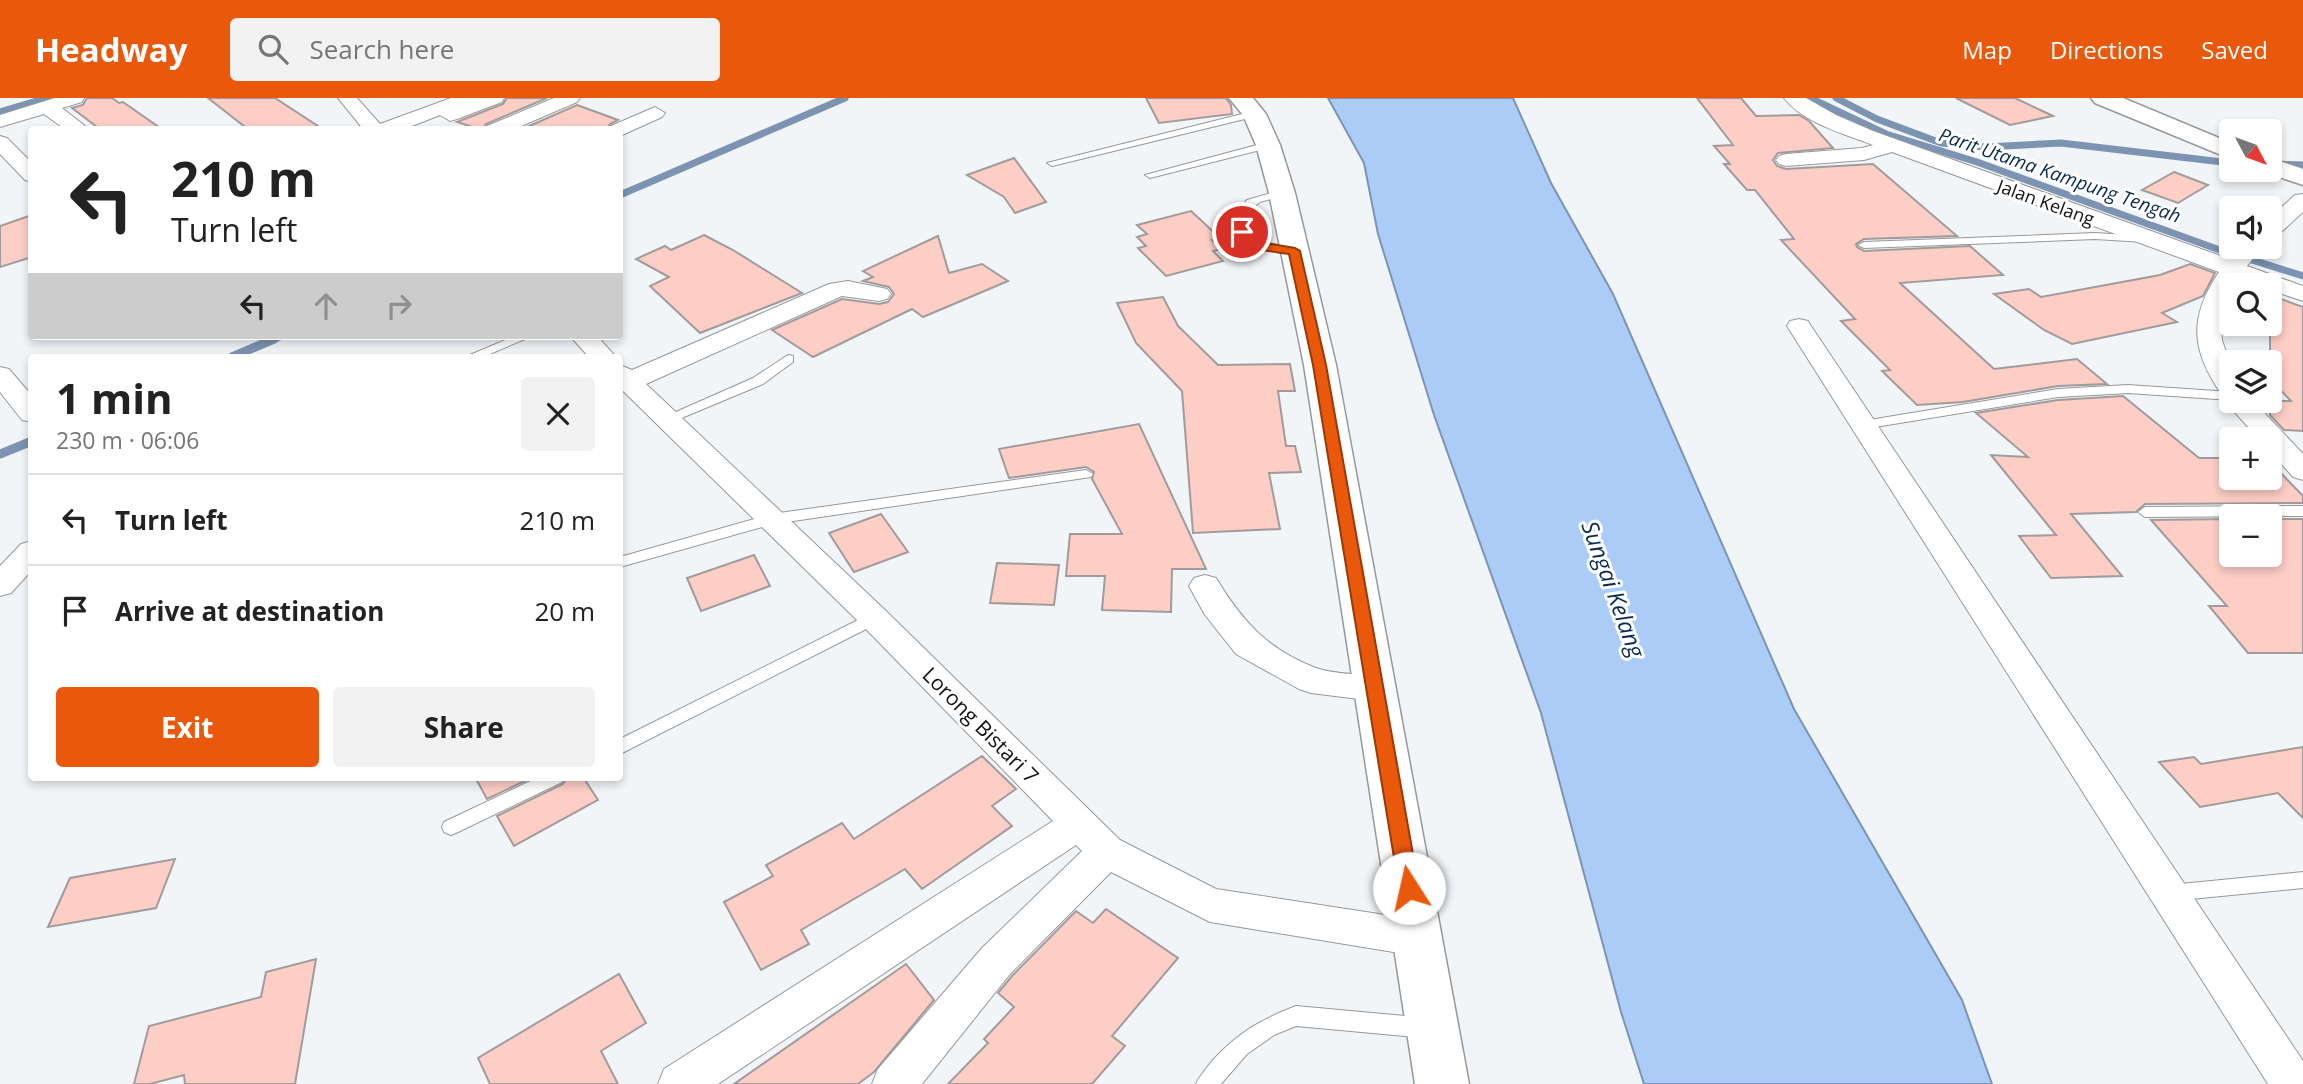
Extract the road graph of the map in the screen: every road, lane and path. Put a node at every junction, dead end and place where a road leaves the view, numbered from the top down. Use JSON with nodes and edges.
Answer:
{"nodes":[{"id":1,"x":75,"y":98,"type":"edge"},
{"id":2,"x":347,"y":98,"type":"edge"},
{"id":3,"x":469,"y":98,"type":"edge"},
{"id":4,"x":495,"y":98,"type":"edge"},
{"id":5,"x":570,"y":98,"type":"edge"},
{"id":6,"x":1794,"y":98,"type":"edge"},
{"id":7,"x":2103,"y":98,"type":"edge"},
{"id":8,"x":47,"y":107,"type":"junction"},
{"id":9,"x":655,"y":113,"type":"dead end"},
{"id":10,"x":1254,"y":119,"type":"edge"},
{"id":11,"x":0,"y":121,"type":"edge"},
{"id":12,"x":74,"y":126,"type":"edge"},
{"id":13,"x":372,"y":126,"type":"edge"},
{"id":14,"x":393,"y":126,"type":"edge"},
{"id":15,"x":420,"y":126,"type":"edge"},
{"id":16,"x":504,"y":126,"type":"edge"},
{"id":17,"x":623,"y":128,"type":"edge"},
{"id":18,"x":0,"y":142,"type":"edge"},
{"id":19,"x":1892,"y":145,"type":"junction"},
{"id":20,"x":2219,"y":147,"type":"edge"},
{"id":21,"x":1786,"y":160,"type":"dead end"},
{"id":22,"x":1052,"y":163,"type":"dead end"},
{"id":23,"x":28,"y":172,"type":"edge"},
{"id":24,"x":1150,"y":175,"type":"dead end"},
{"id":25,"x":2303,"y":200,"type":"edge"},
{"id":26,"x":2282,"y":219,"type":"edge"},
{"id":27,"x":2152,"y":240,"type":"junction"},
{"id":28,"x":1864,"y":245,"type":"dead end"},
{"id":29,"x":2219,"y":253,"type":"edge"},
{"id":30,"x":2242,"y":259,"type":"edge"},
{"id":31,"x":2246,"y":259,"type":"edge"},
{"id":32,"x":879,"y":294,"type":"dead end"},
{"id":33,"x":2303,"y":294,"type":"edge"},
{"id":34,"x":1799,"y":326,"type":"dead end"},
{"id":35,"x":516,"y":340,"type":"edge"},
{"id":36,"x":587,"y":340,"type":"edge"},
{"id":37,"x":479,"y":354,"type":"edge"},
{"id":38,"x":600,"y":354,"type":"edge"},
{"id":39,"x":788,"y":359,"type":"dead end"},
{"id":40,"x":2219,"y":368,"type":"edge"},
{"id":41,"x":0,"y":375,"type":"edge"},
{"id":42,"x":624,"y":378,"type":"edge"},
{"id":43,"x":2219,"y":395,"type":"edge"},
{"id":44,"x":28,"y":409,"type":"edge"},
{"id":45,"x":2250,"y":413,"type":"edge"},
{"id":46,"x":667,"y":419,"type":"junction"},
{"id":47,"x":1863,"y":425,"type":"junction"},
{"id":48,"x":2303,"y":471,"type":"edge"},
{"id":49,"x":1086,"y":474,"type":"dead end"},
{"id":50,"x":2303,"y":511,"type":"edge"},
{"id":51,"x":2145,"y":512,"type":"dead end"},
{"id":52,"x":772,"y":519,"type":"junction"},
{"id":53,"x":28,"y":555,"type":"edge"},
{"id":54,"x":623,"y":561,"type":"edge"},
{"id":55,"x":0,"y":585,"type":"edge"},
{"id":56,"x":1205,"y":586,"type":"dead end"},
{"id":57,"x":874,"y":618,"type":"junction"},
{"id":58,"x":1375,"y":688,"type":"junction"},
{"id":59,"x":623,"y":745,"type":"edge"},
{"id":60,"x":548,"y":781,"type":"edge"},
{"id":61,"x":451,"y":827,"type":"dead end"},
{"id":62,"x":1093,"y":837,"type":"junction"},
{"id":63,"x":2303,"y":880,"type":"edge"},
{"id":64,"x":2168,"y":893,"type":"junction"},
{"id":65,"x":1418,"y":938,"type":"junction"},
{"id":66,"x":1433,"y":1028,"type":"junction"},
{"id":67,"x":680,"y":1084,"type":"edge"},
{"id":68,"x":894,"y":1084,"type":"edge"},
{"id":69,"x":1207,"y":1084,"type":"edge"},
{"id":70,"x":1442,"y":1084,"type":"edge"},
{"id":71,"x":2293,"y":1084,"type":"edge"}],
"edges":[{"from":1,"to":8,"type":"street"},
{"from":2,"to":13,"type":"street"},
{"from":3,"to":14,"type":"street"},
{"from":4,"to":15,"type":"street"},
{"from":5,"to":16,"type":"street"},
{"from":6,"to":19,"type":"street","name":"Jalan Kelang"},
{"from":7,"to":20,"type":"street"},
{"from":8,"to":11,"type":"street"},
{"from":8,"to":12,"type":"street"},
{"from":9,"to":17,"type":"street"},
{"from":10,"to":22,"type":"lane"},
{"from":10,"to":24,"type":"lane"},
{"from":10,"to":58,"type":"street"},
{"from":18,"to":23,"type":"street"},
{"from":19,"to":21,"type":"street"},
{"from":19,"to":27,"type":"street","name":"Jalan Kelang"},
{"from":25,"to":26,"type":"street"},
{"from":27,"to":28,"type":"lane"},
{"from":27,"to":29,"type":"street","name":"Jalan Kelang"},
{"from":30,"to":40,"type":"street"},
{"from":31,"to":33,"type":"street","name":"Jalan Kelang"},
{"from":32,"to":42,"type":"street"},
{"from":34,"to":47,"type":"street"},
{"from":35,"to":37,"type":"lane"},
{"from":36,"to":38,"type":"street"},
{"from":39,"to":46,"type":"lane"},
{"from":41,"to":44,"type":"street"},
{"from":42,"to":46,"type":"street","name":"Lorong Bistari 7"},
{"from":43,"to":47,"type":"lane"},
{"from":45,"to":48,"type":"street"},
{"from":46,"to":52,"type":"street","name":"Lorong Bistari 7"},
{"from":47,"to":64,"type":"street"},
{"from":49,"to":52,"type":"lane"},
{"from":50,"to":51,"type":"lane"},
{"from":52,"to":54,"type":"lane"},
{"from":52,"to":57,"type":"street","name":"Lorong Bistari 7"},
{"from":53,"to":55,"type":"street"},
{"from":56,"to":58,"type":"street"},
{"from":57,"to":59,"type":"lane"},
{"from":57,"to":62,"type":"street","name":"Lorong Bistari 7"},
{"from":58,"to":65,"type":"street"},
{"from":60,"to":61,"type":"lane"},
{"from":62,"to":65,"type":"street","name":"Lorong Bistari 7"},
{"from":62,"to":67,"type":"street"},
{"from":62,"to":68,"type":"street"},
{"from":63,"to":64,"type":"lane"},
{"from":64,"to":71,"type":"street"},
{"from":65,"to":66,"type":"street"},
{"from":66,"to":69,"type":"lane"},
{"from":66,"to":70,"type":"street"}]}
